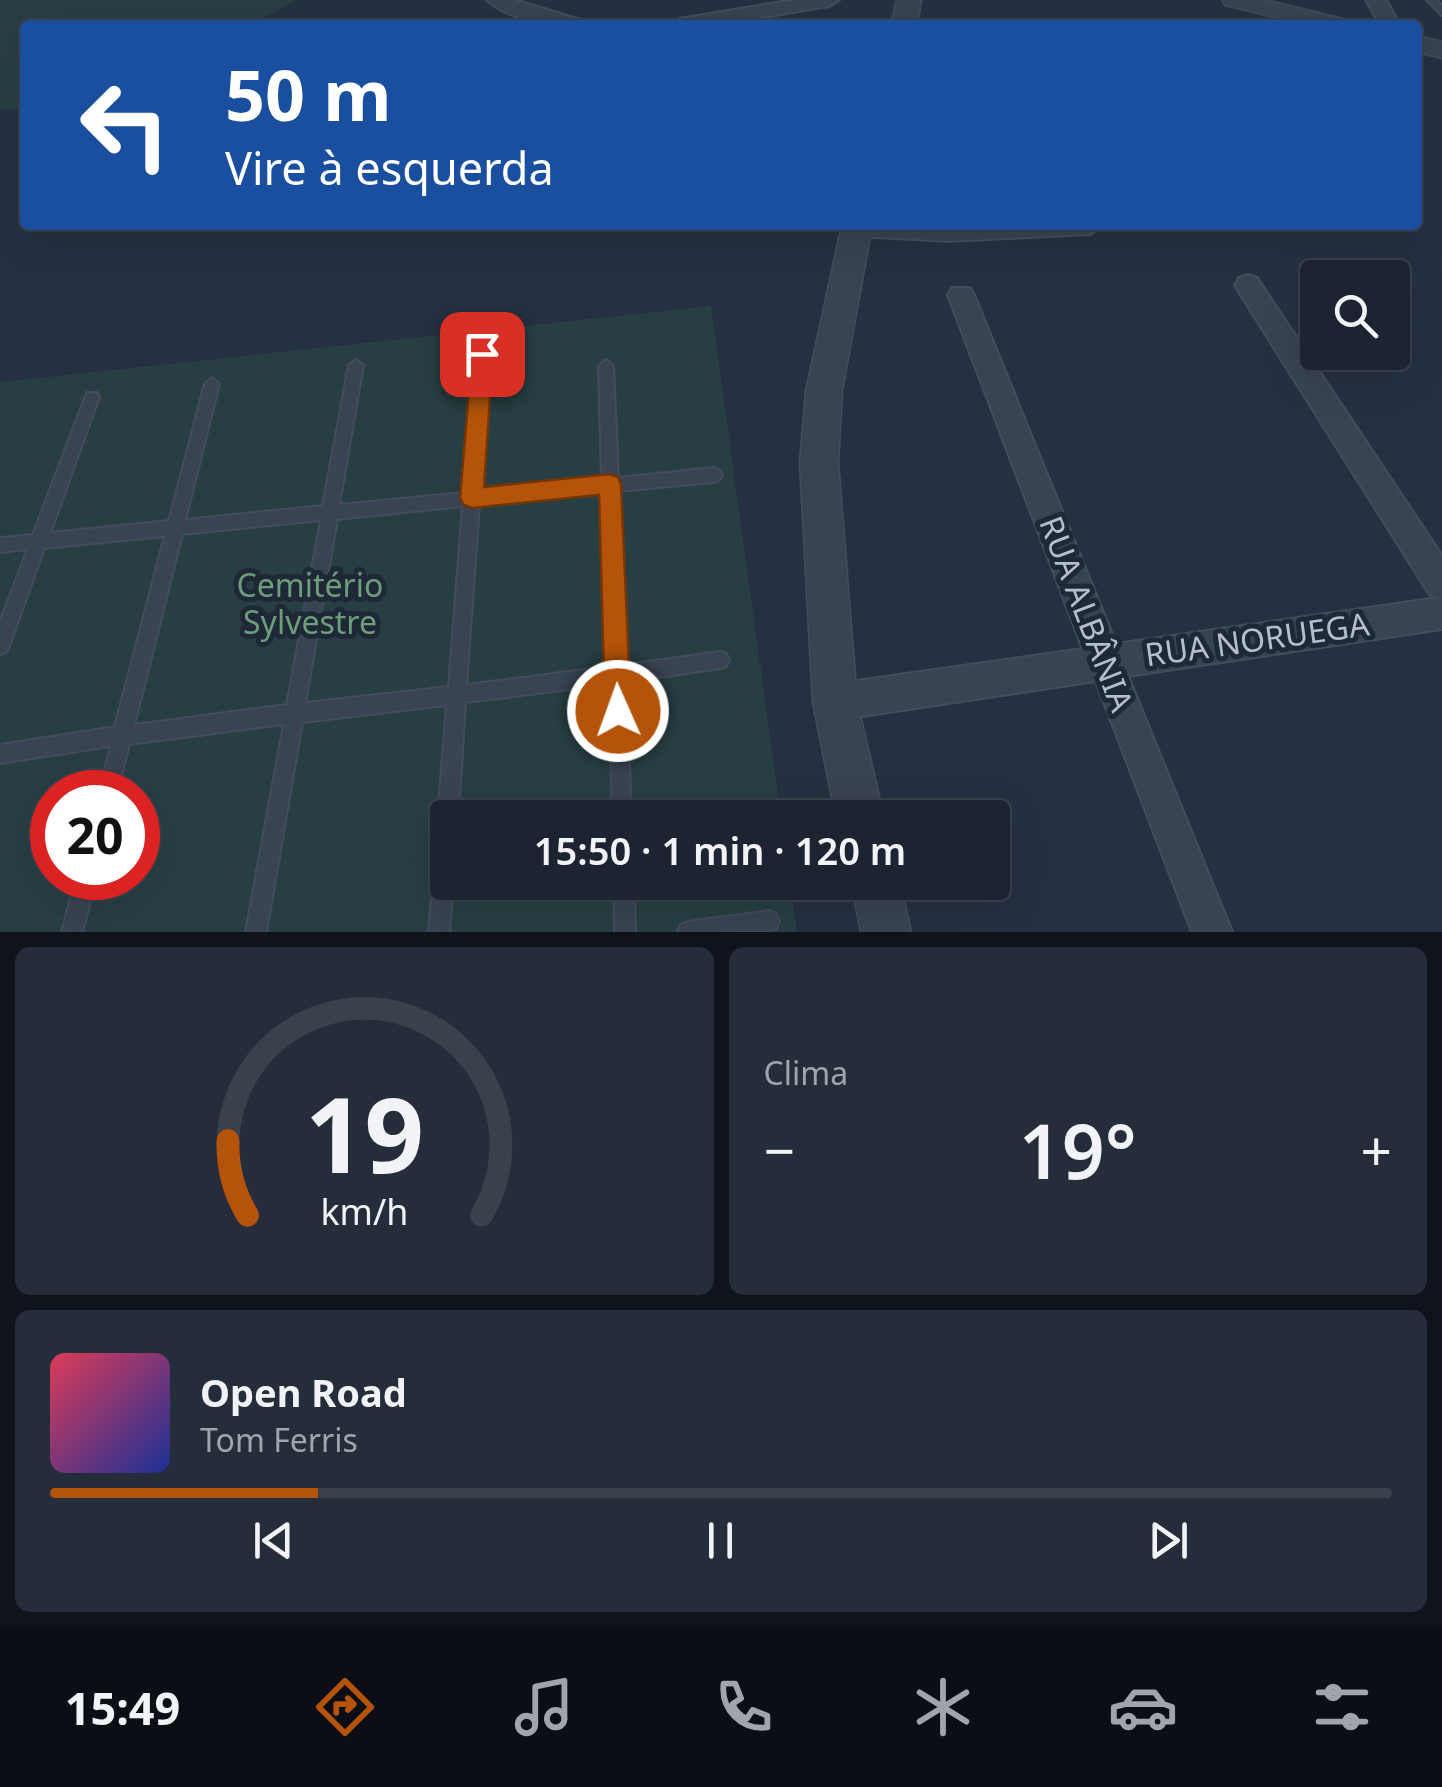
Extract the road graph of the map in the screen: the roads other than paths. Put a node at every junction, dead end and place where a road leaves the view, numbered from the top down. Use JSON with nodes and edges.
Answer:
{"nodes":[{"id":1,"x":497,"y":0,"type":"edge"},
{"id":2,"x":829,"y":0,"type":"edge"},
{"id":3,"x":1234,"y":0,"type":"edge"},
{"id":4,"x":1432,"y":0,"type":"edge"},
{"id":5,"x":540,"y":8,"type":"edge"},
{"id":6,"x":734,"y":9,"type":"edge"},
{"id":7,"x":1442,"y":12,"type":"edge"},
{"id":8,"x":566,"y":20,"type":"edge"},
{"id":9,"x":696,"y":20,"type":"edge"},
{"id":10,"x":1317,"y":20,"type":"edge"},
{"id":11,"x":856,"y":230,"type":"edge"},
{"id":12,"x":918,"y":230,"type":"edge"},
{"id":13,"x":990,"y":230,"type":"edge"},
{"id":14,"x":1248,"y":285,"type":"dead end"},
{"id":15,"x":962,"y":295,"type":"dead end"},
{"id":16,"x":482,"y":354,"type":"dead end"},
{"id":17,"x":356,"y":365,"type":"dead end"},
{"id":18,"x":606,"y":366,"type":"dead end"},
{"id":19,"x":212,"y":384,"type":"dead end"},
{"id":20,"x":92,"y":398,"type":"dead end"},
{"id":21,"x":714,"y":474,"type":"dead end"},
{"id":22,"x":610,"y":484,"type":"junction"},
{"id":23,"x":472,"y":498,"type":"junction"},
{"id":24,"x":330,"y":513,"type":"junction"},
{"id":25,"x":176,"y":526,"type":"junction"},
{"id":26,"x":39,"y":541,"type":"junction"},
{"id":27,"x":0,"y":545,"type":"edge"},
{"id":28,"x":1442,"y":584,"type":"edge"},
{"id":29,"x":1442,"y":614,"type":"edge"},
{"id":30,"x":0,"y":646,"type":"edge"},
{"id":31,"x":720,"y":660,"type":"dead end"},
{"id":32,"x":1104,"y":663,"type":"junction"},
{"id":33,"x":617,"y":676,"type":"junction"},
{"id":34,"x":457,"y":695,"type":"junction"},
{"id":35,"x":835,"y":702,"type":"junction"},
{"id":36,"x":296,"y":710,"type":"junction"},
{"id":37,"x":123,"y":733,"type":"junction"},
{"id":38,"x":0,"y":754,"type":"edge"},
{"id":39,"x":114,"y":770,"type":"edge"},
{"id":40,"x":449,"y":800,"type":"edge"},
{"id":41,"x":621,"y":800,"type":"edge"},
{"id":42,"x":856,"y":800,"type":"edge"},
{"id":43,"x":80,"y":900,"type":"edge"},
{"id":44,"x":442,"y":900,"type":"edge"},
{"id":45,"x":624,"y":900,"type":"edge"},
{"id":46,"x":879,"y":900,"type":"edge"},
{"id":47,"x":769,"y":920,"type":"dead end"},
{"id":48,"x":72,"y":932,"type":"edge"},
{"id":49,"x":256,"y":932,"type":"edge"},
{"id":50,"x":439,"y":932,"type":"edge"},
{"id":51,"x":625,"y":932,"type":"edge"},
{"id":52,"x":688,"y":932,"type":"edge"},
{"id":53,"x":886,"y":932,"type":"edge"},
{"id":54,"x":1212,"y":932,"type":"edge"}],
"edges":[{"from":1,"to":5,"type":"street"},
{"from":2,"to":6,"type":"street"},
{"from":3,"to":10,"type":"street"},
{"from":4,"to":7,"type":"lane"},
{"from":5,"to":8,"type":"street"},
{"from":6,"to":9,"type":"street"},
{"from":11,"to":35,"type":"street"},
{"from":12,"to":13,"type":"street"},
{"from":14,"to":28,"type":"street"},
{"from":15,"to":32,"type":"street","name":"RUA ALBÂNIA"},
{"from":16,"to":23,"type":"lane"},
{"from":17,"to":24,"type":"lane"},
{"from":18,"to":22,"type":"lane"},
{"from":19,"to":25,"type":"lane"},
{"from":20,"to":26,"type":"lane"},
{"from":21,"to":22,"type":"lane"},
{"from":22,"to":23,"type":"lane"},
{"from":22,"to":33,"type":"lane"},
{"from":23,"to":24,"type":"lane"},
{"from":23,"to":34,"type":"lane"},
{"from":24,"to":25,"type":"lane"},
{"from":24,"to":36,"type":"lane"},
{"from":25,"to":26,"type":"lane"},
{"from":25,"to":37,"type":"lane"},
{"from":26,"to":27,"type":"lane"},
{"from":26,"to":30,"type":"lane"},
{"from":29,"to":32,"type":"street","name":"RUA NORUEGA"},
{"from":31,"to":33,"type":"lane"},
{"from":32,"to":35,"type":"street","name":"RUA NORUEGA"},
{"from":32,"to":54,"type":"street","name":"RUA ALBÂNIA"},
{"from":33,"to":34,"type":"lane"},
{"from":33,"to":41,"type":"lane"},
{"from":34,"to":36,"type":"lane"},
{"from":34,"to":40,"type":"lane"},
{"from":35,"to":42,"type":"street"},
{"from":36,"to":37,"type":"lane"},
{"from":36,"to":49,"type":"lane"},
{"from":37,"to":38,"type":"lane"},
{"from":37,"to":39,"type":"lane"},
{"from":43,"to":48,"type":"lane"},
{"from":44,"to":50,"type":"lane"},
{"from":45,"to":51,"type":"lane"},
{"from":46,"to":53,"type":"street"},
{"from":47,"to":52,"type":"lane"}]}
